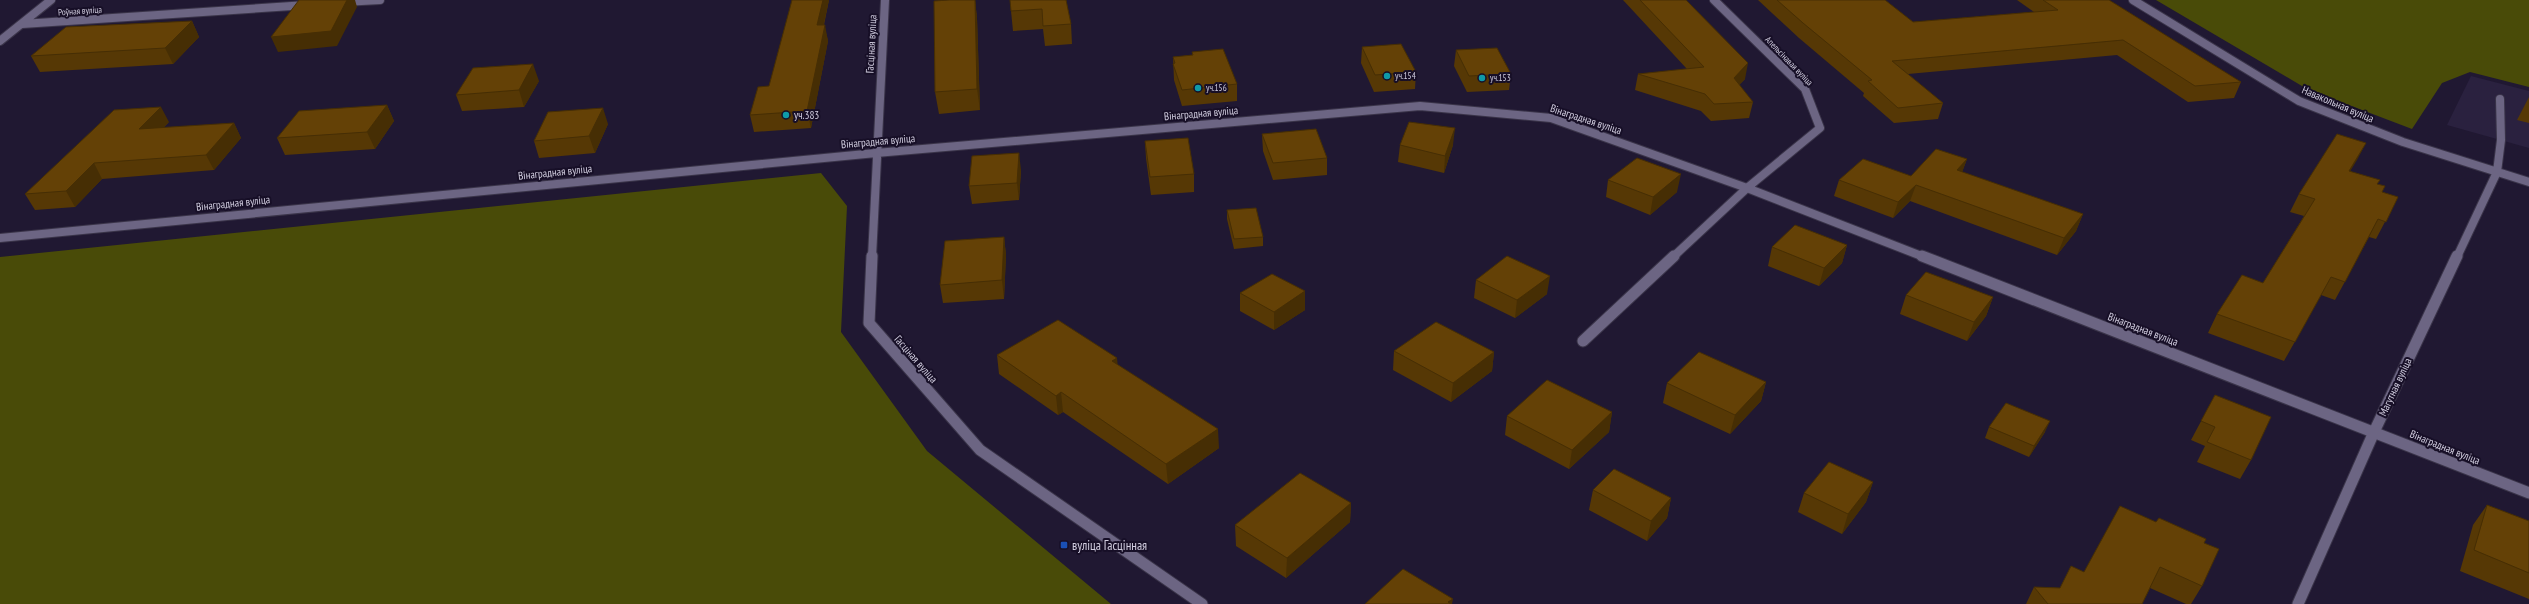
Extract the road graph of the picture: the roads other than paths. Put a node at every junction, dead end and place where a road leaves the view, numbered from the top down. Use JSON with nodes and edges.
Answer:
{"nodes":[{"id":1,"x":51,"y":0,"type":"edge"},
{"id":2,"x":380,"y":0,"type":"edge"},
{"id":3,"x":885,"y":0,"type":"edge"},
{"id":4,"x":1714,"y":0,"type":"edge"},
{"id":5,"x":2133,"y":0,"type":"edge"},
{"id":6,"x":332,"y":3,"type":"edge"},
{"id":7,"x":316,"y":4,"type":"edge"},
{"id":8,"x":22,"y":24,"type":"junction"},
{"id":9,"x":0,"y":41,"type":"edge"},
{"id":10,"x":2500,"y":99,"type":"dead end"},
{"id":11,"x":876,"y":153,"type":"junction"},
{"id":12,"x":2497,"y":172,"type":"junction"},
{"id":13,"x":2529,"y":182,"type":"edge"},
{"id":14,"x":1747,"y":188,"type":"junction"},
{"id":15,"x":0,"y":238,"type":"edge"},
{"id":16,"x":1583,"y":341,"type":"dead end"},
{"id":17,"x":2374,"y":432,"type":"junction"},
{"id":18,"x":2529,"y":493,"type":"edge"},
{"id":19,"x":1202,"y":604,"type":"edge"},
{"id":20,"x":2298,"y":604,"type":"edge"}],
"edges":[{"from":1,"to":8,"type":"street"},
{"from":2,"to":6,"type":"street"},
{"from":3,"to":11,"type":"street","name":"Гасціная вуліца"},
{"from":4,"to":14,"type":"street","name":"Апельсінавая вуліца"},
{"from":5,"to":12,"type":"street","name":"Навакольная вуліца"},
{"from":7,"to":8,"type":"street","name":"Роўная вуліца"},
{"from":8,"to":9,"type":"street"},
{"from":10,"to":12,"type":"street","name":"Магутная вуліца"},
{"from":11,"to":14,"type":"street","name":"Вінаградная вуліца"},
{"from":11,"to":15,"type":"street","name":"Вінаградная вуліца"},
{"from":11,"to":19,"type":"street","name":"Гасціная вуліца"},
{"from":12,"to":13,"type":"street","name":"Навакольная вуліца"},
{"from":12,"to":17,"type":"street","name":"Магутная вуліца"},
{"from":14,"to":16,"type":"street"},
{"from":14,"to":17,"type":"street","name":"Вінаградная вуліца"},
{"from":17,"to":18,"type":"street","name":"Вінаградная вуліца"},
{"from":17,"to":20,"type":"street","name":"Магутная вуліца"}]}
